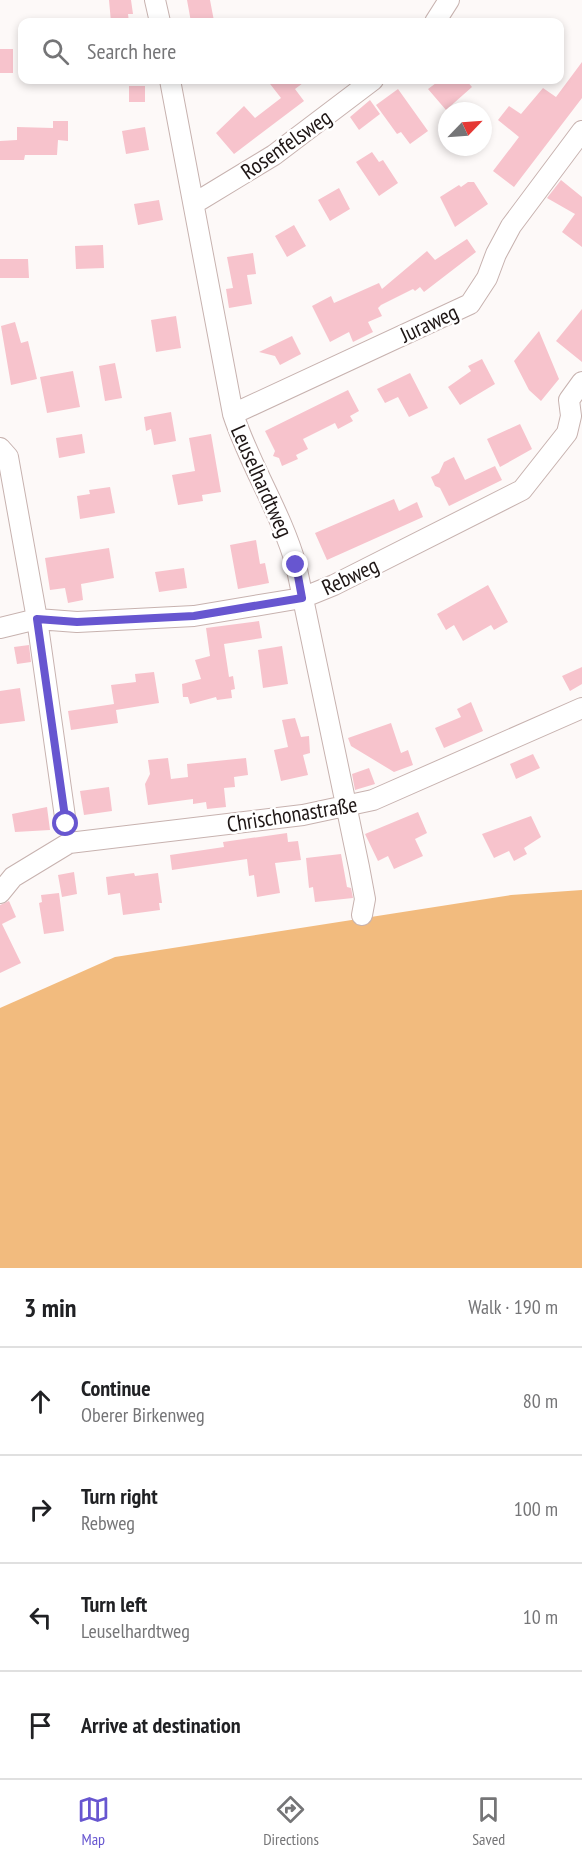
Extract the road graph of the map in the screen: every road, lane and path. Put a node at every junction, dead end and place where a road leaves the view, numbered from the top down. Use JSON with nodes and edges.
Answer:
{"nodes":[{"id":1,"x":155,"y":0,"type":"edge"},
{"id":2,"x":449,"y":0,"type":"edge"},
{"id":3,"x":158,"y":18,"type":"edge"},
{"id":4,"x":438,"y":18,"type":"edge"},
{"id":5,"x":171,"y":84,"type":"edge"},
{"id":6,"x":368,"y":84,"type":"edge"},
{"id":7,"x":582,"y":131,"type":"edge"},
{"id":8,"x":195,"y":203,"type":"junction"},
{"id":9,"x":582,"y":382,"type":"edge"},
{"id":10,"x":232,"y":414,"type":"junction"},
{"id":11,"x":0,"y":448,"type":"edge"},
{"id":12,"x":302,"y":598,"type":"junction"},
{"id":13,"x":37,"y":619,"type":"junction"},
{"id":14,"x":0,"y":628,"type":"edge"},
{"id":15,"x":582,"y":708,"type":"edge"},
{"id":16,"x":346,"y":807,"type":"junction"},
{"id":17,"x":68,"y":834,"type":"junction"},
{"id":18,"x":0,"y":893,"type":"edge"},
{"id":19,"x":362,"y":915,"type":"dead end"}],
"edges":[{"from":1,"to":3,"type":"street"},
{"from":2,"to":4,"type":"street"},
{"from":5,"to":8,"type":"street","name":"Leuselhardtweg"},
{"from":6,"to":8,"type":"street","name":"Rosenfelsweg"},
{"from":7,"to":10,"type":"street","name":"Juraweg"},
{"from":8,"to":10,"type":"street","name":"Leuselhardtweg"},
{"from":9,"to":12,"type":"street","name":"Rebweg"},
{"from":10,"to":12,"type":"street","name":"Leuselhardtweg"},
{"from":11,"to":13,"type":"street"},
{"from":12,"to":13,"type":"street","name":"Rebweg"},
{"from":12,"to":16,"type":"street","name":"Leuselhardtweg"},
{"from":13,"to":14,"type":"street","name":"Rebweg"},
{"from":13,"to":17,"type":"street"},
{"from":15,"to":16,"type":"street","name":"Chrischonastraße"},
{"from":16,"to":17,"type":"street","name":"Chrischonastraße"},
{"from":16,"to":19,"type":"street","name":"Leuselhardtweg"},
{"from":17,"to":18,"type":"street","name":"Chrischonastraße"}]}
